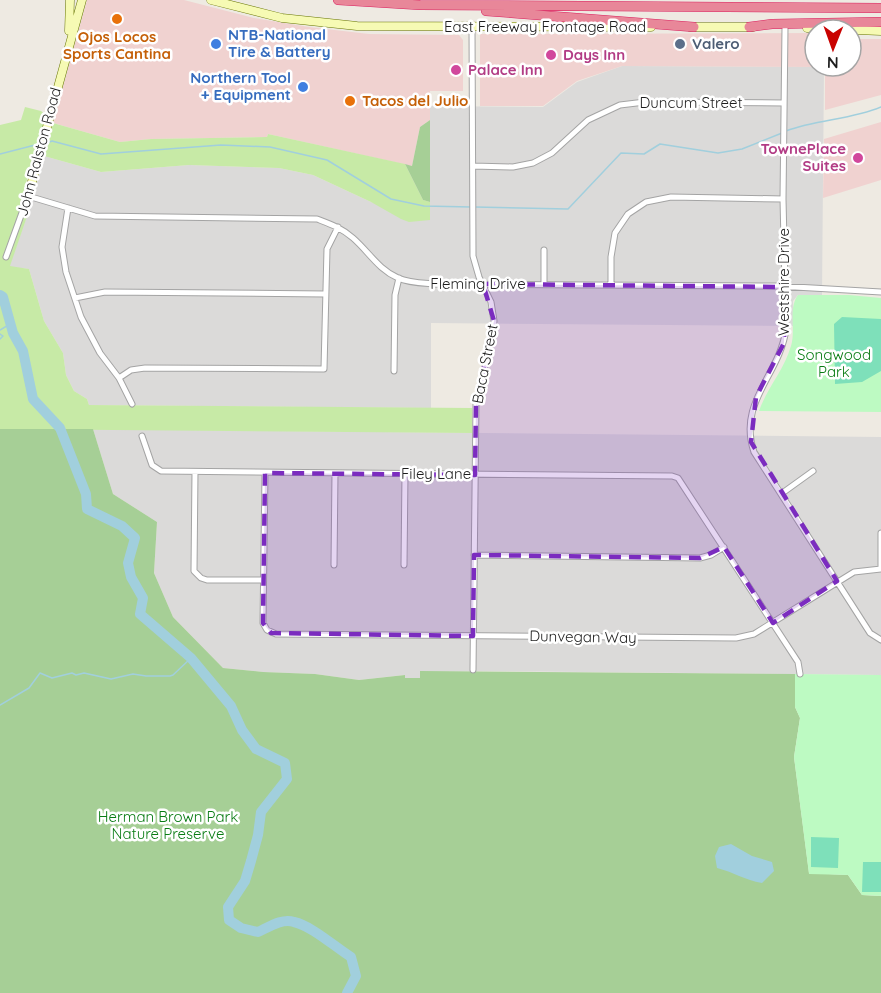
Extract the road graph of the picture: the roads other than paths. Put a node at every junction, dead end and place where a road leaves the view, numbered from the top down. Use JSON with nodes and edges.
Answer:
{"nodes":[{"id":1,"x":70,"y":0,"type":"edge"},
{"id":2,"x":82,"y":0,"type":"edge"},
{"id":3,"x":212,"y":0,"type":"edge"},
{"id":4,"x":338,"y":0,"type":"edge"},
{"id":5,"x":420,"y":5,"type":"junction"},
{"id":6,"x":881,"y":8,"type":"edge"},
{"id":7,"x":881,"y":22,"type":"edge"},
{"id":8,"x":472,"y":27,"type":"junction"},
{"id":9,"x":694,"y":27,"type":"junction"},
{"id":10,"x":748,"y":27,"type":"junction"},
{"id":11,"x":785,"y":28,"type":"junction"},
{"id":12,"x":881,"y":31,"type":"edge"},
{"id":13,"x":68,"y":45,"type":"junction"},
{"id":14,"x":784,"y":103,"type":"junction"},
{"id":15,"x":473,"y":166,"type":"junction"},
{"id":16,"x":28,"y":196,"type":"junction"},
{"id":17,"x":783,"y":199,"type":"junction"},
{"id":18,"x":68,"y":208,"type":"junction"},
{"id":19,"x":338,"y":227,"type":"junction"},
{"id":20,"x":544,"y":250,"type":"dead end"},
{"id":21,"x":6,"y":257,"type":"dead end"},
{"id":22,"x":399,"y":278,"type":"junction"},
{"id":23,"x":483,"y":284,"type":"junction"},
{"id":24,"x":544,"y":284,"type":"junction"},
{"id":25,"x":611,"y":285,"type":"junction"},
{"id":26,"x":785,"y":287,"type":"junction"},
{"id":27,"x":881,"y":292,"type":"edge"},
{"id":28,"x":325,"y":294,"type":"junction"},
{"id":29,"x":75,"y":298,"type":"junction"},
{"id":30,"x":394,"y":371,"type":"dead end"},
{"id":31,"x":119,"y":378,"type":"junction"},
{"id":32,"x":132,"y":404,"type":"dead end"},
{"id":33,"x":142,"y":436,"type":"dead end"},
{"id":34,"x":813,"y":471,"type":"dead end"},
{"id":35,"x":195,"y":472,"type":"junction"},
{"id":36,"x":265,"y":473,"type":"junction"},
{"id":37,"x":335,"y":473,"type":"junction"},
{"id":38,"x":405,"y":474,"type":"junction"},
{"id":39,"x":475,"y":474,"type":"junction"},
{"id":40,"x":781,"y":494,"type":"junction"},
{"id":41,"x":881,"y":533,"type":"edge"},
{"id":42,"x":724,"y":548,"type":"junction"},
{"id":43,"x":474,"y":555,"type":"junction"},
{"id":44,"x":334,"y":564,"type":"dead end"},
{"id":45,"x":404,"y":565,"type":"dead end"},
{"id":46,"x":881,"y":569,"type":"edge"},
{"id":47,"x":263,"y":580,"type":"junction"},
{"id":48,"x":837,"y":581,"type":"junction"},
{"id":49,"x":773,"y":623,"type":"junction"},
{"id":50,"x":473,"y":636,"type":"junction"},
{"id":51,"x":881,"y":640,"type":"edge"},
{"id":52,"x":473,"y":670,"type":"dead end"},
{"id":53,"x":800,"y":674,"type":"dead end"}],
"edges":[{"from":1,"to":13,"type":"main road","name":"John Ralston Road"},
{"from":2,"to":13,"type":"main road","name":"John Ralston Road"},
{"from":3,"to":8,"type":"main road","name":"East Freeway Frontage Road"},
{"from":4,"to":5,"type":"highway"},
{"from":5,"to":6,"type":"highway"},
{"from":5,"to":9,"type":"highway"},
{"from":7,"to":10,"type":"highway"},
{"from":8,"to":9,"type":"main road","name":"East Freeway Frontage Road"},
{"from":8,"to":15,"type":"street","name":"Baca Street"},
{"from":9,"to":10,"type":"main road","name":"East Freeway Frontage Road"},
{"from":10,"to":11,"type":"main road","name":"East Freeway Frontage Road"},
{"from":11,"to":12,"type":"main road","name":"East Freeway Frontage Road"},
{"from":11,"to":14,"type":"street","name":"Westshire Drive"},
{"from":13,"to":16,"type":"main road","name":"John Ralston Road"},
{"from":14,"to":15,"type":"street","name":"Duncum Street"},
{"from":14,"to":17,"type":"street","name":"Westshire Drive"},
{"from":15,"to":23,"type":"street","name":"Baca Street"},
{"from":16,"to":18,"type":"street","name":"Fleming Drive"},
{"from":16,"to":21,"type":"street","name":"John Ralston Road"},
{"from":17,"to":25,"type":"street"},
{"from":17,"to":26,"type":"street","name":"Westshire Drive"},
{"from":18,"to":19,"type":"street","name":"Fleming Drive"},
{"from":18,"to":29,"type":"street"},
{"from":19,"to":22,"type":"street","name":"Fleming Drive"},
{"from":19,"to":28,"type":"street"},
{"from":20,"to":24,"type":"street"},
{"from":22,"to":23,"type":"street","name":"Fleming Drive"},
{"from":22,"to":30,"type":"street"},
{"from":23,"to":24,"type":"street","name":"Fleming Drive"},
{"from":23,"to":39,"type":"street","name":"Baca Street"},
{"from":24,"to":25,"type":"street","name":"Fleming Drive"},
{"from":25,"to":26,"type":"street","name":"Fleming Drive"},
{"from":26,"to":27,"type":"street","name":"Fleming Drive"},
{"from":26,"to":40,"type":"street","name":"Westshire Drive"},
{"from":28,"to":29,"type":"street"},
{"from":28,"to":31,"type":"street"},
{"from":29,"to":31,"type":"street"},
{"from":31,"to":32,"type":"street"},
{"from":33,"to":35,"type":"street","name":"Filey Lane"},
{"from":34,"to":40,"type":"street"},
{"from":35,"to":36,"type":"street","name":"Filey Lane"},
{"from":35,"to":47,"type":"street"},
{"from":36,"to":37,"type":"street","name":"Filey Lane"},
{"from":36,"to":47,"type":"street"},
{"from":37,"to":38,"type":"street","name":"Filey Lane"},
{"from":37,"to":44,"type":"street"},
{"from":38,"to":39,"type":"street","name":"Filey Lane"},
{"from":38,"to":45,"type":"street"},
{"from":39,"to":42,"type":"street","name":"Filey Lane"},
{"from":39,"to":43,"type":"street","name":"Baca Street"},
{"from":40,"to":48,"type":"street","name":"Westshire Drive"},
{"from":41,"to":46,"type":"street"},
{"from":42,"to":43,"type":"street"},
{"from":42,"to":49,"type":"street"},
{"from":43,"to":50,"type":"street","name":"Baca Street"},
{"from":46,"to":48,"type":"street","name":"Dunvegan Way"},
{"from":47,"to":50,"type":"street","name":"Dunvegan Way"},
{"from":48,"to":49,"type":"street","name":"Dunvegan Way"},
{"from":48,"to":51,"type":"street","name":"Westshire Drive"},
{"from":49,"to":50,"type":"street","name":"Dunvegan Way"},
{"from":49,"to":53,"type":"street"},
{"from":50,"to":52,"type":"street","name":"Baca Street"}]}
